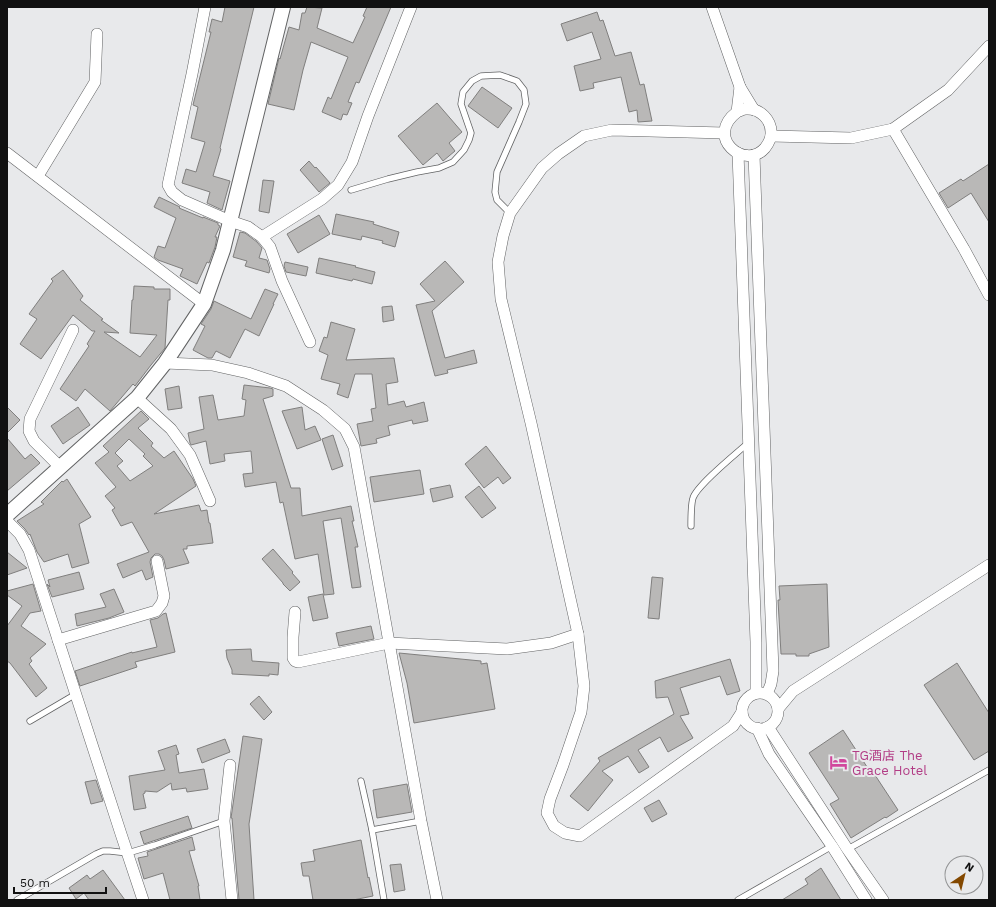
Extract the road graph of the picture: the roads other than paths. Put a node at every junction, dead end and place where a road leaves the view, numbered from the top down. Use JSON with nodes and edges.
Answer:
{"nodes":[{"id":1,"x":205,"y":7,"type":"edge"},
{"id":2,"x":283,"y":7,"type":"edge"},
{"id":3,"x":411,"y":7,"type":"edge"},
{"id":4,"x":712,"y":7,"type":"edge"},
{"id":5,"x":98,"y":34,"type":"dead end"},
{"id":6,"x":989,"y":46,"type":"edge"},
{"id":7,"x":740,"y":87,"type":"junction"},
{"id":8,"x":754,"y":110,"type":"junction"},
{"id":9,"x":737,"y":112,"type":"junction"},
{"id":10,"x":893,"y":128,"type":"junction"},
{"id":11,"x":724,"y":133,"type":"junction"},
{"id":12,"x":771,"y":136,"type":"junction"},
{"id":13,"x":7,"y":153,"type":"edge"},
{"id":14,"x":738,"y":154,"type":"junction"},
{"id":15,"x":754,"y":155,"type":"junction"},
{"id":16,"x":38,"y":176,"type":"junction"},
{"id":17,"x":351,"y":190,"type":"dead end"},
{"id":18,"x":510,"y":213,"type":"junction"},
{"id":19,"x":230,"y":221,"type":"junction"},
{"id":20,"x":262,"y":237,"type":"junction"},
{"id":21,"x":759,"y":292,"type":"junction"},
{"id":22,"x":743,"y":293,"type":"junction"},
{"id":23,"x":989,"y":295,"type":"edge"},
{"id":24,"x":204,"y":304,"type":"junction"},
{"id":25,"x":73,"y":330,"type":"dead end"},
{"id":26,"x":310,"y":342,"type":"dead end"},
{"id":27,"x":165,"y":363,"type":"junction"},
{"id":28,"x":137,"y":398,"type":"junction"},
{"id":29,"x":764,"y":442,"type":"junction"},
{"id":30,"x":748,"y":443,"type":"junction"},
{"id":31,"x":60,"y":467,"type":"junction"},
{"id":32,"x":210,"y":501,"type":"dead end"},
{"id":33,"x":7,"y":515,"type":"edge"},
{"id":34,"x":7,"y":521,"type":"edge"},
{"id":35,"x":691,"y":526,"type":"dead end"},
{"id":36,"x":156,"y":561,"type":"dead end"},
{"id":37,"x":989,"y":565,"type":"edge"},
{"id":38,"x":754,"y":590,"type":"junction"},
{"id":39,"x":770,"y":590,"type":"junction"},
{"id":40,"x":295,"y":612,"type":"dead end"},
{"id":41,"x":578,"y":634,"type":"junction"},
{"id":42,"x":58,"y":640,"type":"junction"},
{"id":43,"x":389,"y":643,"type":"junction"},
{"id":44,"x":793,"y":691,"type":"junction"},
{"id":45,"x":756,"y":693,"type":"junction"},
{"id":46,"x":76,"y":694,"type":"junction"},
{"id":47,"x":769,"y":695,"type":"junction"},
{"id":48,"x":778,"y":709,"type":"junction"},
{"id":49,"x":742,"y":712,"type":"junction"},
{"id":50,"x":30,"y":721,"type":"dead end"},
{"id":51,"x":733,"y":726,"type":"junction"},
{"id":52,"x":758,"y":727,"type":"junction"},
{"id":53,"x":230,"y":765,"type":"dead end"},
{"id":54,"x":989,"y":770,"type":"edge"},
{"id":55,"x":361,"y":781,"type":"dead end"},
{"id":56,"x":421,"y":821,"type":"junction"},
{"id":57,"x":224,"y":822,"type":"junction"},
{"id":58,"x":372,"y":830,"type":"junction"},
{"id":59,"x":832,"y":846,"type":"junction"},
{"id":60,"x":848,"y":849,"type":"junction"},
{"id":61,"x":128,"y":853,"type":"junction"},
{"id":62,"x":17,"y":900,"type":"edge"},
{"id":63,"x":144,"y":900,"type":"edge"},
{"id":64,"x":232,"y":900,"type":"edge"},
{"id":65,"x":384,"y":900,"type":"edge"},
{"id":66,"x":436,"y":900,"type":"edge"},
{"id":67,"x":738,"y":900,"type":"edge"},
{"id":68,"x":866,"y":900,"type":"edge"},
{"id":69,"x":883,"y":900,"type":"edge"}],
"edges":[{"from":1,"to":19,"type":"street"},
{"from":2,"to":19,"type":"street"},
{"from":3,"to":20,"type":"street"},
{"from":4,"to":7,"type":"street"},
{"from":5,"to":16,"type":"street"},
{"from":6,"to":10,"type":"street"},
{"from":7,"to":8,"type":"street"},
{"from":7,"to":9,"type":"street"},
{"from":8,"to":9,"type":"street"},
{"from":8,"to":12,"type":"street"},
{"from":9,"to":11,"type":"street"},
{"from":10,"to":12,"type":"street"},
{"from":10,"to":23,"type":"street"},
{"from":11,"to":14,"type":"street"},
{"from":11,"to":18,"type":"street"},
{"from":12,"to":15,"type":"street"},
{"from":13,"to":16,"type":"street"},
{"from":14,"to":15,"type":"street"},
{"from":14,"to":22,"type":"street"},
{"from":15,"to":21,"type":"street"},
{"from":16,"to":24,"type":"street"},
{"from":17,"to":18,"type":"lane"},
{"from":18,"to":41,"type":"street"},
{"from":19,"to":20,"type":"street"},
{"from":19,"to":24,"type":"street"},
{"from":20,"to":26,"type":"street"},
{"from":21,"to":22,"type":"street"},
{"from":21,"to":29,"type":"street"},
{"from":22,"to":30,"type":"street"},
{"from":24,"to":27,"type":"street"},
{"from":25,"to":31,"type":"street"},
{"from":27,"to":28,"type":"street"},
{"from":27,"to":43,"type":"street"},
{"from":28,"to":31,"type":"street"},
{"from":28,"to":32,"type":"street"},
{"from":29,"to":30,"type":"street"},
{"from":29,"to":39,"type":"street"},
{"from":30,"to":35,"type":"lane"},
{"from":30,"to":38,"type":"street"},
{"from":31,"to":33,"type":"street"},
{"from":34,"to":42,"type":"street"},
{"from":36,"to":42,"type":"street"},
{"from":37,"to":44,"type":"street"},
{"from":38,"to":39,"type":"street"},
{"from":38,"to":45,"type":"street"},
{"from":39,"to":47,"type":"street"},
{"from":40,"to":43,"type":"street"},
{"from":41,"to":43,"type":"street"},
{"from":41,"to":51,"type":"street"},
{"from":42,"to":46,"type":"street"},
{"from":43,"to":56,"type":"street"},
{"from":44,"to":47,"type":"street"},
{"from":44,"to":48,"type":"street"},
{"from":45,"to":47,"type":"street"},
{"from":45,"to":49,"type":"street"},
{"from":46,"to":50,"type":"lane"},
{"from":46,"to":61,"type":"street"},
{"from":47,"to":48,"type":"street"},
{"from":48,"to":52,"type":"street"},
{"from":49,"to":51,"type":"street"},
{"from":49,"to":52,"type":"street"},
{"from":51,"to":52,"type":"street"},
{"from":52,"to":59,"type":"street"},
{"from":52,"to":60,"type":"street"},
{"from":53,"to":57,"type":"street"},
{"from":54,"to":60,"type":"lane"},
{"from":55,"to":58,"type":"lane"},
{"from":56,"to":58,"type":"lane"},
{"from":56,"to":66,"type":"street"},
{"from":57,"to":61,"type":"lane"},
{"from":57,"to":64,"type":"street"},
{"from":58,"to":65,"type":"lane"},
{"from":59,"to":67,"type":"lane"},
{"from":59,"to":68,"type":"street"},
{"from":60,"to":69,"type":"street"},
{"from":61,"to":62,"type":"lane"},
{"from":61,"to":63,"type":"street"}]}
